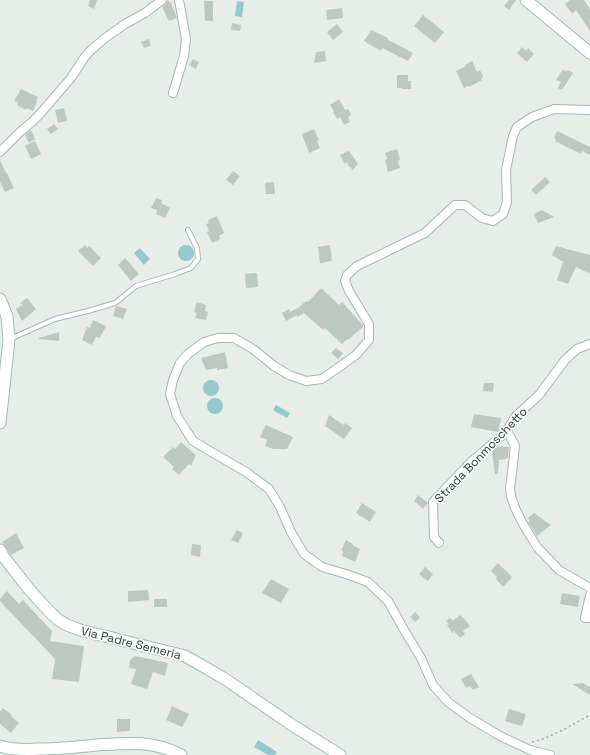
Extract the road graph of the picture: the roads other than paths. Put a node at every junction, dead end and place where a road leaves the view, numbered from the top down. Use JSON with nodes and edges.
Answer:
{"nodes":[{"id":1,"x":162,"y":0,"type":"edge"},
{"id":2,"x":179,"y":0,"type":"edge"},
{"id":3,"x":526,"y":0,"type":"edge"},
{"id":4,"x":590,"y":53,"type":"edge"},
{"id":5,"x":173,"y":93,"type":"dead end"},
{"id":6,"x":590,"y":110,"type":"edge"},
{"id":7,"x":0,"y":152,"type":"edge"},
{"id":8,"x":188,"y":230,"type":"dead end"},
{"id":9,"x":0,"y":299,"type":"edge"},
{"id":10,"x":9,"y":340,"type":"junction"},
{"id":11,"x":590,"y":344,"type":"edge"},
{"id":12,"x":0,"y":423,"type":"edge"},
{"id":13,"x":506,"y":431,"type":"junction"},
{"id":14,"x":439,"y":543,"type":"dead end"},
{"id":15,"x":0,"y":550,"type":"edge"},
{"id":16,"x":590,"y":588,"type":"edge"},
{"id":17,"x":590,"y":595,"type":"edge"},
{"id":18,"x":590,"y":618,"type":"edge"},
{"id":19,"x":0,"y":746,"type":"edge"},
{"id":20,"x":181,"y":755,"type":"edge"},
{"id":21,"x":340,"y":755,"type":"edge"},
{"id":22,"x":550,"y":755,"type":"edge"}],
"edges":[{"from":1,"to":7,"type":"street"},
{"from":2,"to":5,"type":"street"},
{"from":3,"to":4,"type":"main road"},
{"from":6,"to":22,"type":"street"},
{"from":8,"to":10,"type":"lane"},
{"from":9,"to":10,"type":"main road"},
{"from":10,"to":12,"type":"main road"},
{"from":11,"to":13,"type":"street","name":"Strada Bonmoschetto"},
{"from":13,"to":14,"type":"street","name":"Strada Bonmoschetto"},
{"from":13,"to":16,"type":"street"},
{"from":15,"to":21,"type":"main road","name":"Via Padre Semeria"},
{"from":17,"to":18,"type":"street"},
{"from":19,"to":20,"type":"main road"}]}
